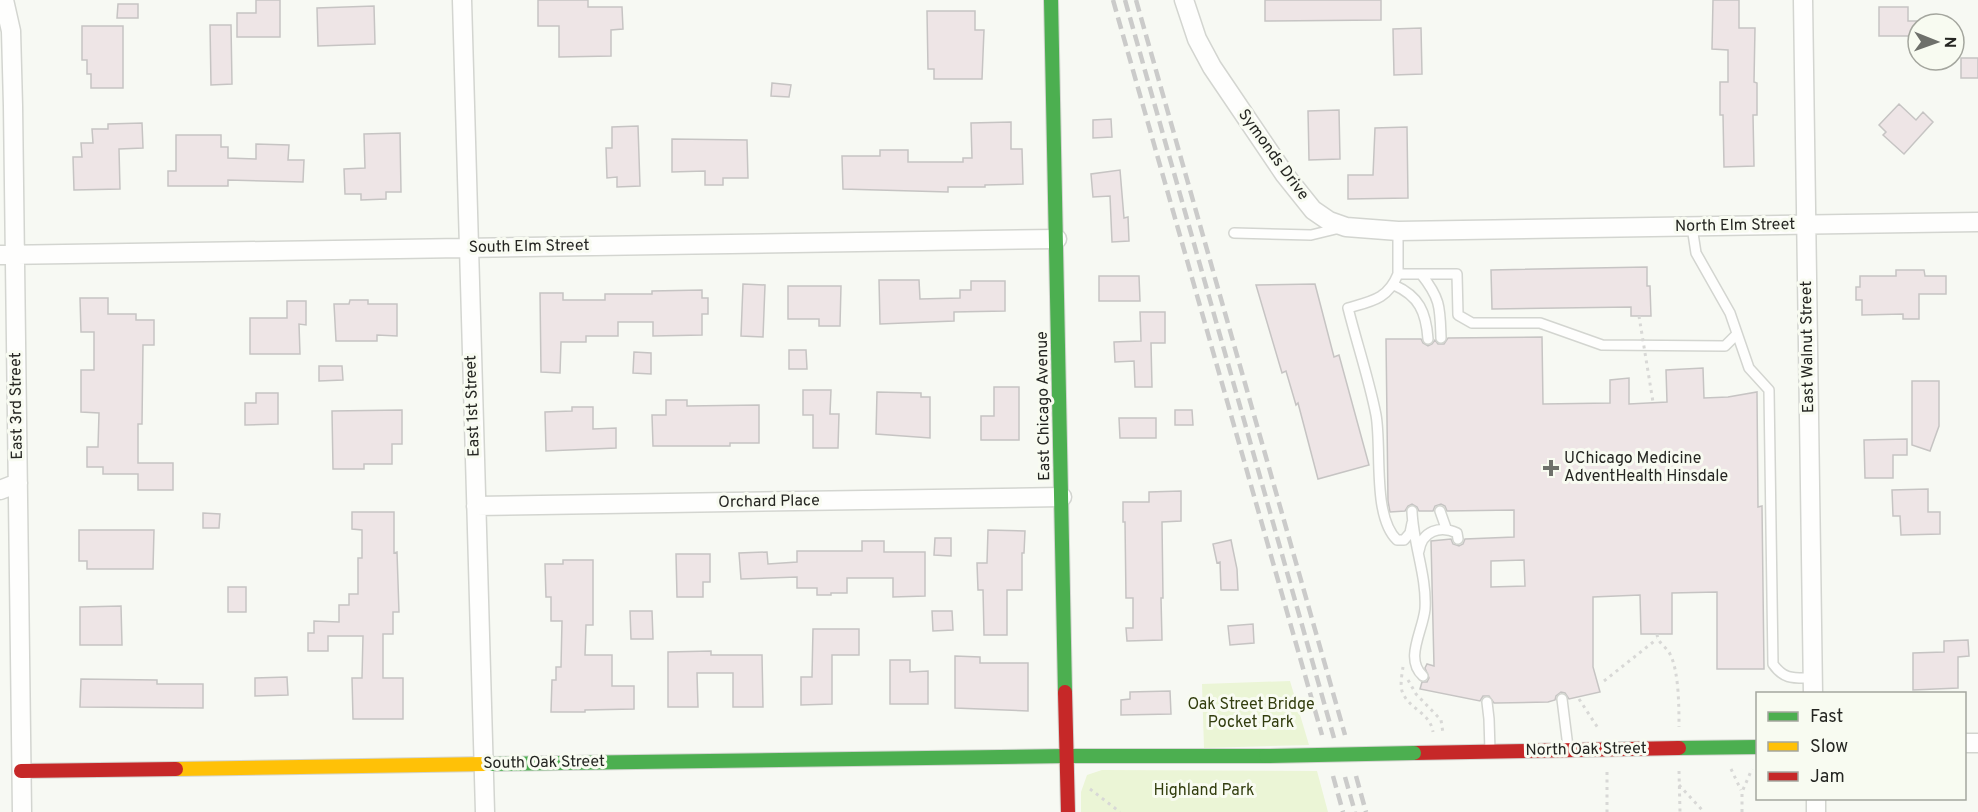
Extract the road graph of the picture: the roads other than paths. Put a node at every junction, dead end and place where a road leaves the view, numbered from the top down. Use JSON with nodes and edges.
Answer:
{"nodes":[{"id":1,"x":4,"y":0,"type":"edge"},
{"id":2,"x":462,"y":0,"type":"edge"},
{"id":3,"x":1051,"y":0,"type":"edge"},
{"id":4,"x":1184,"y":0,"type":"edge"},
{"id":5,"x":1803,"y":0,"type":"edge"},
{"id":6,"x":1978,"y":222,"type":"edge"},
{"id":7,"x":1806,"y":224,"type":"junction"},
{"id":8,"x":1346,"y":227,"type":"junction"},
{"id":9,"x":1692,"y":227,"type":"junction"},
{"id":10,"x":1492,"y":229,"type":"joint"},
{"id":11,"x":1398,"y":231,"type":"junction"},
{"id":12,"x":1234,"y":233,"type":"dead end"},
{"id":13,"x":1057,"y":239,"type":"junction"},
{"id":14,"x":469,"y":248,"type":"junction"},
{"id":15,"x":8,"y":254,"type":"edge"},
{"id":16,"x":1398,"y":274,"type":"junction"},
{"id":17,"x":1421,"y":274,"type":"junction"},
{"id":18,"x":1394,"y":285,"type":"junction"},
{"id":19,"x":1737,"y":334,"type":"junction"},
{"id":20,"x":1441,"y":338,"type":"dead end"},
{"id":21,"x":1428,"y":339,"type":"dead end"},
{"id":22,"x":18,"y":483,"type":"junction"},
{"id":23,"x":0,"y":490,"type":"edge"},
{"id":24,"x":1062,"y":497,"type":"junction"},
{"id":25,"x":477,"y":506,"type":"junction"},
{"id":26,"x":1412,"y":511,"type":"dead end"},
{"id":27,"x":1440,"y":511,"type":"dead end"},
{"id":28,"x":1412,"y":523,"type":"junction"},
{"id":29,"x":1446,"y":528,"type":"junction"},
{"id":30,"x":1458,"y":539,"type":"dead end"},
{"id":31,"x":1418,"y":555,"type":"junction"},
{"id":32,"x":1423,"y":676,"type":"dead end"},
{"id":33,"x":1813,"y":686,"type":"edge"},
{"id":34,"x":1562,"y":699,"type":"dead end"},
{"id":35,"x":1487,"y":702,"type":"dead end"},
{"id":36,"x":1756,"y":747,"type":"edge"},
{"id":37,"x":1569,"y":750,"type":"junction"},
{"id":38,"x":1490,"y":751,"type":"junction"},
{"id":39,"x":1066,"y":756,"type":"junction"},
{"id":40,"x":484,"y":764,"type":"junction"},
{"id":41,"x":21,"y":771,"type":"junction"},
{"id":42,"x":22,"y":812,"type":"edge"},
{"id":43,"x":485,"y":812,"type":"edge"},
{"id":44,"x":1068,"y":812,"type":"edge"}],
"edges":[{"from":1,"to":15,"type":"street","name":"East 3rd Street"},
{"from":2,"to":14,"type":"street","name":"East 1st Street"},
{"from":3,"to":13,"type":"street","name":"East Chicago Avenue"},
{"from":4,"to":8,"type":"street","name":"Symonds Drive"},
{"from":5,"to":7,"type":"street","name":"East Walnut Street"},
{"from":6,"to":7,"type":"street","name":"North Elm Street"},
{"from":7,"to":9,"type":"street","name":"North Elm Street"},
{"from":7,"to":33,"type":"street","name":"East Walnut Street"},
{"from":8,"to":11,"type":"street","name":"Symonds Drive"},
{"from":8,"to":12,"type":"lane"},
{"from":9,"to":10,"type":"street","name":"North Elm Street"},
{"from":9,"to":19,"type":"lane"},
{"from":10,"to":11,"type":"street","name":"Symonds Drive"},
{"from":11,"to":16,"type":"lane"},
{"from":13,"to":14,"type":"street","name":"South Elm Street"},
{"from":13,"to":24,"type":"street","name":"East Chicago Avenue"},
{"from":14,"to":15,"type":"street","name":"South Elm Street"},
{"from":14,"to":25,"type":"street","name":"East 1st Street"},
{"from":15,"to":22,"type":"street","name":"East 3rd Street"},
{"from":16,"to":17,"type":"lane"},
{"from":16,"to":18,"type":"lane"},
{"from":17,"to":19,"type":"lane"},
{"from":17,"to":20,"type":"lane"},
{"from":18,"to":21,"type":"lane"},
{"from":18,"to":28,"type":"lane"},
{"from":19,"to":33,"type":"lane"},
{"from":22,"to":23,"type":"street"},
{"from":22,"to":41,"type":"street","name":"East 3rd Street"},
{"from":24,"to":25,"type":"street","name":"Orchard Place"},
{"from":24,"to":39,"type":"street","name":"East Chicago Avenue"},
{"from":25,"to":40,"type":"street","name":"East 1st Street"},
{"from":26,"to":28,"type":"lane"},
{"from":27,"to":29,"type":"lane"},
{"from":28,"to":31,"type":"lane"},
{"from":29,"to":30,"type":"lane"},
{"from":29,"to":31,"type":"lane"},
{"from":31,"to":32,"type":"lane"},
{"from":34,"to":37,"type":"lane"},
{"from":35,"to":38,"type":"lane"},
{"from":36,"to":37,"type":"street","name":"North Oak Street"},
{"from":37,"to":38,"type":"street","name":"North Oak Street"},
{"from":38,"to":39,"type":"street","name":"North Oak Street","bridge":true},
{"from":39,"to":40,"type":"street","name":"South Oak Street"},
{"from":39,"to":44,"type":"street","name":"East Chicago Avenue"},
{"from":40,"to":41,"type":"street","name":"South Oak Street"},
{"from":40,"to":43,"type":"street","name":"East 1st Street"},
{"from":41,"to":42,"type":"street","name":"East 3rd Street"}]}
